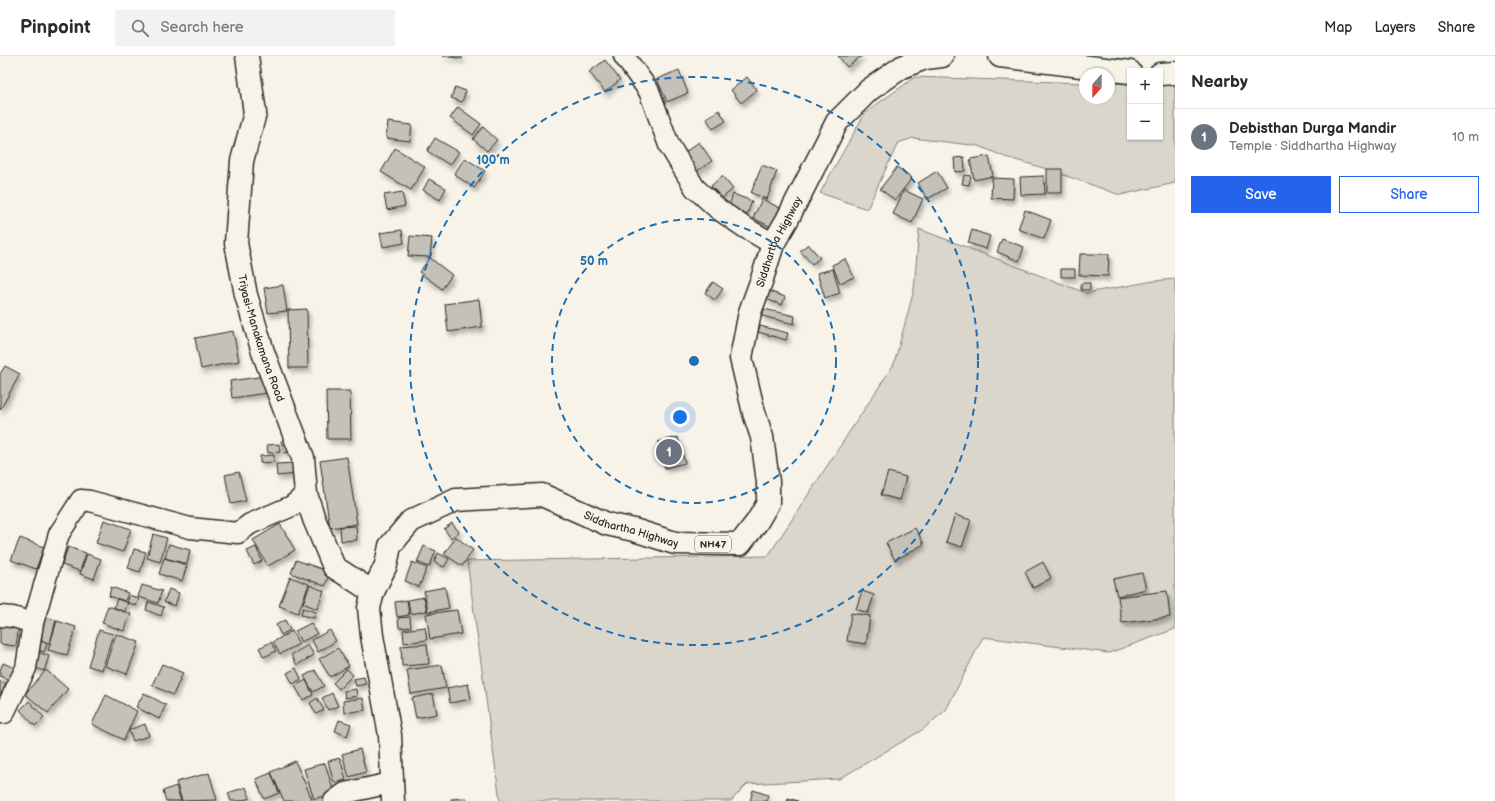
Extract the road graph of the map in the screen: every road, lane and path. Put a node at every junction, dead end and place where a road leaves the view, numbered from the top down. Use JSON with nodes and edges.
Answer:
{"nodes":[{"id":1,"x":247,"y":56,"type":"edge"},
{"id":2,"x":624,"y":56,"type":"edge"},
{"id":3,"x":942,"y":56,"type":"edge"},
{"id":4,"x":1000,"y":56,"type":"edge"},
{"id":5,"x":1127,"y":72,"type":"edge"},
{"id":6,"x":1163,"y":74,"type":"edge"},
{"id":7,"x":1175,"y":74,"type":"edge"},
{"id":8,"x":773,"y":244,"type":"junction"},
{"id":9,"x":306,"y":494,"type":"junction"},
{"id":10,"x":373,"y":592,"type":"junction"},
{"id":11,"x":0,"y":616,"type":"edge"},
{"id":12,"x":33,"y":623,"type":"junction"},
{"id":13,"x":0,"y":713,"type":"edge"},
{"id":14,"x":392,"y":792,"type":"edge"},
{"id":15,"x":334,"y":801,"type":"edge"}],
"edges":[{"from":1,"to":9,"type":"main road","name":"Triyasi-Manakamana Road"},
{"from":2,"to":8,"type":"street"},
{"from":3,"to":8,"type":"main road","name":"Siddhartha Highway","number":"NH47"},
{"from":4,"to":5,"type":"main road"},
{"from":6,"to":7,"type":"main road"},
{"from":8,"to":10,"type":"main road","name":"Siddhartha Highway","number":"NH47"},
{"from":9,"to":10,"type":"main road","name":"Triyasi-Manakamana Road"},
{"from":9,"to":12,"type":"street"},
{"from":10,"to":14,"type":"main road","name":"Siddhartha Highway","number":"NH47"},
{"from":11,"to":12,"type":"street"},
{"from":12,"to":13,"type":"street"},
{"from":14,"to":15,"type":"street"}]}
